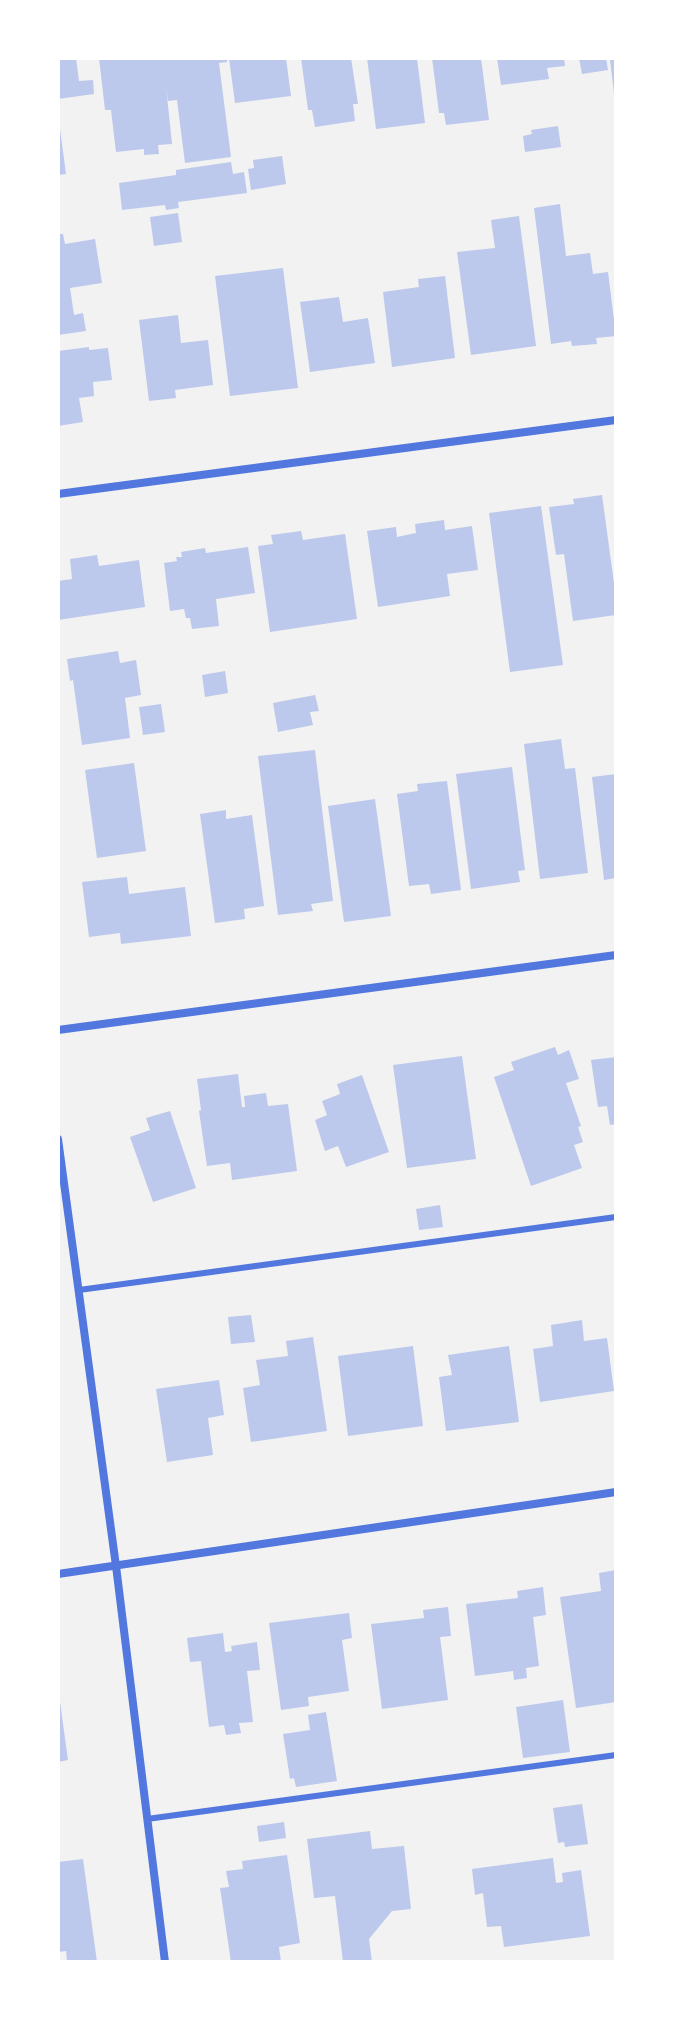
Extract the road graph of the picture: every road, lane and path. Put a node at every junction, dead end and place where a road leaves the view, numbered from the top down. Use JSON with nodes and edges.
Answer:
{"nodes":[{"id":1,"x":616,"y":420,"type":"edge"},
{"id":2,"x":58,"y":494,"type":"edge"},
{"id":3,"x":616,"y":955,"type":"edge"},
{"id":4,"x":58,"y":1030,"type":"edge"},
{"id":5,"x":58,"y":1139,"type":"edge"},
{"id":6,"x":616,"y":1217,"type":"edge"},
{"id":7,"x":79,"y":1290,"type":"junction"},
{"id":8,"x":616,"y":1492,"type":"edge"},
{"id":9,"x":116,"y":1566,"type":"junction"},
{"id":10,"x":58,"y":1574,"type":"edge"},
{"id":11,"x":616,"y":1755,"type":"edge"},
{"id":12,"x":147,"y":1819,"type":"junction"},
{"id":13,"x":165,"y":1962,"type":"edge"}],
"edges":[{"from":1,"to":2,"type":"street"},
{"from":3,"to":4,"type":"street"},
{"from":5,"to":7,"type":"street"},
{"from":6,"to":7,"type":"lane"},
{"from":7,"to":9,"type":"street"},
{"from":8,"to":9,"type":"street"},
{"from":9,"to":10,"type":"street"},
{"from":9,"to":12,"type":"street"},
{"from":11,"to":12,"type":"lane"},
{"from":12,"to":13,"type":"street"}]}
